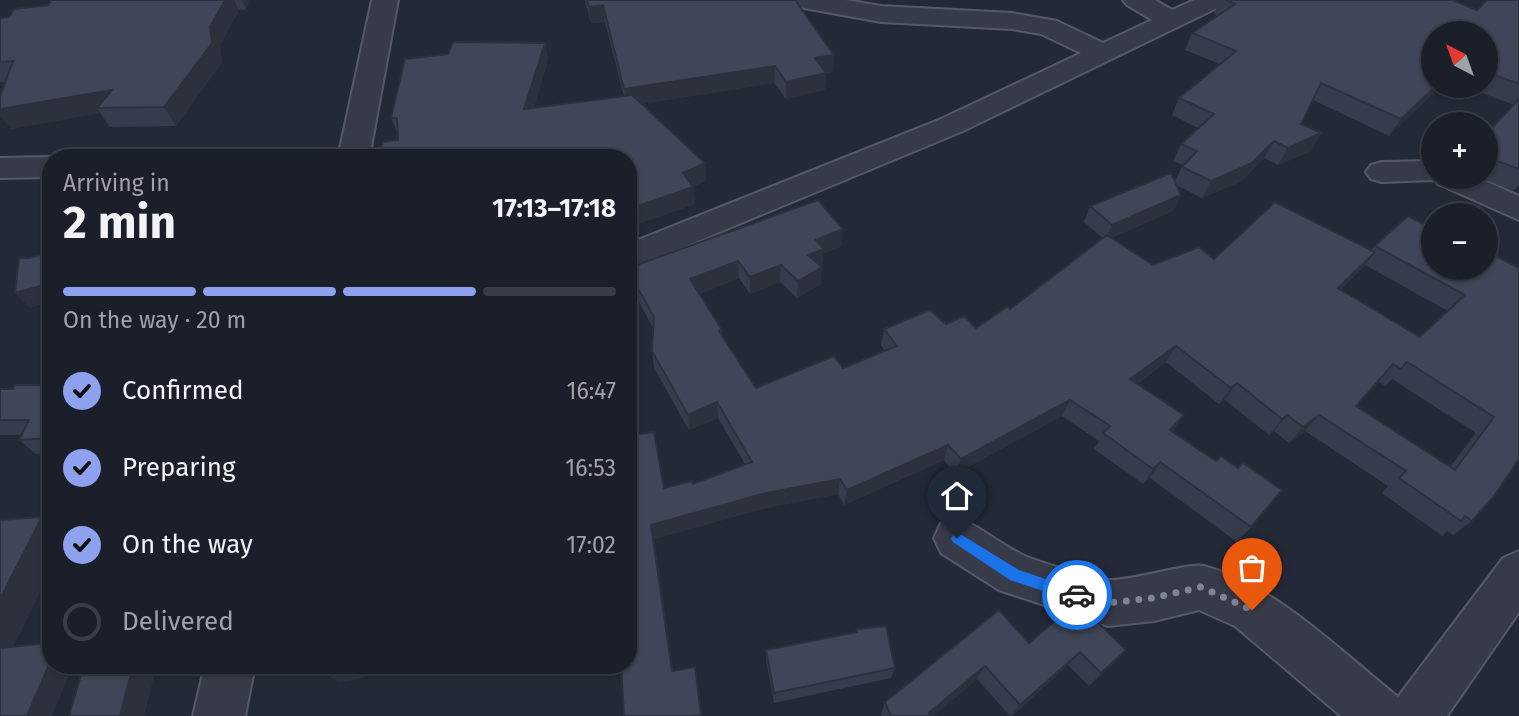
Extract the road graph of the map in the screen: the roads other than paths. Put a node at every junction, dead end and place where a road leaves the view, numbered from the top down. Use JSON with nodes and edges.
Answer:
{"nodes":[{"id":1,"x":385,"y":0,"type":"edge"},
{"id":2,"x":804,"y":0,"type":"edge"},
{"id":3,"x":1136,"y":0,"type":"edge"},
{"id":4,"x":1214,"y":0,"type":"edge"},
{"id":5,"x":1171,"y":20,"type":"junction"},
{"id":6,"x":1103,"y":53,"type":"junction"},
{"id":7,"x":355,"y":149,"type":"edge"},
{"id":8,"x":42,"y":167,"type":"edge"},
{"id":9,"x":0,"y":168,"type":"edge"},
{"id":10,"x":1382,"y":172,"type":"dead end"},
{"id":11,"x":1421,"y":172,"type":"edge"},
{"id":12,"x":1476,"y":189,"type":"edge"},
{"id":13,"x":1519,"y":209,"type":"edge"},
{"id":14,"x":637,"y":254,"type":"edge"},
{"id":15,"x":957,"y":538,"type":"dead end"},
{"id":16,"x":1519,"y":573,"type":"edge"},
{"id":17,"x":228,"y":674,"type":"edge"},
{"id":18,"x":219,"y":716,"type":"edge"},
{"id":19,"x":1381,"y":716,"type":"edge"},
{"id":20,"x":1416,"y":716,"type":"edge"}],
"edges":[{"from":1,"to":7,"type":"street"},
{"from":2,"to":6,"type":"street"},
{"from":3,"to":5,"type":"street"},
{"from":4,"to":5,"type":"street"},
{"from":5,"to":6,"type":"street"},
{"from":6,"to":14,"type":"street"},
{"from":8,"to":9,"type":"street"},
{"from":10,"to":11,"type":"street"},
{"from":12,"to":13,"type":"street"},
{"from":15,"to":19,"type":"street"},
{"from":16,"to":20,"type":"street"},
{"from":17,"to":18,"type":"street"}]}
